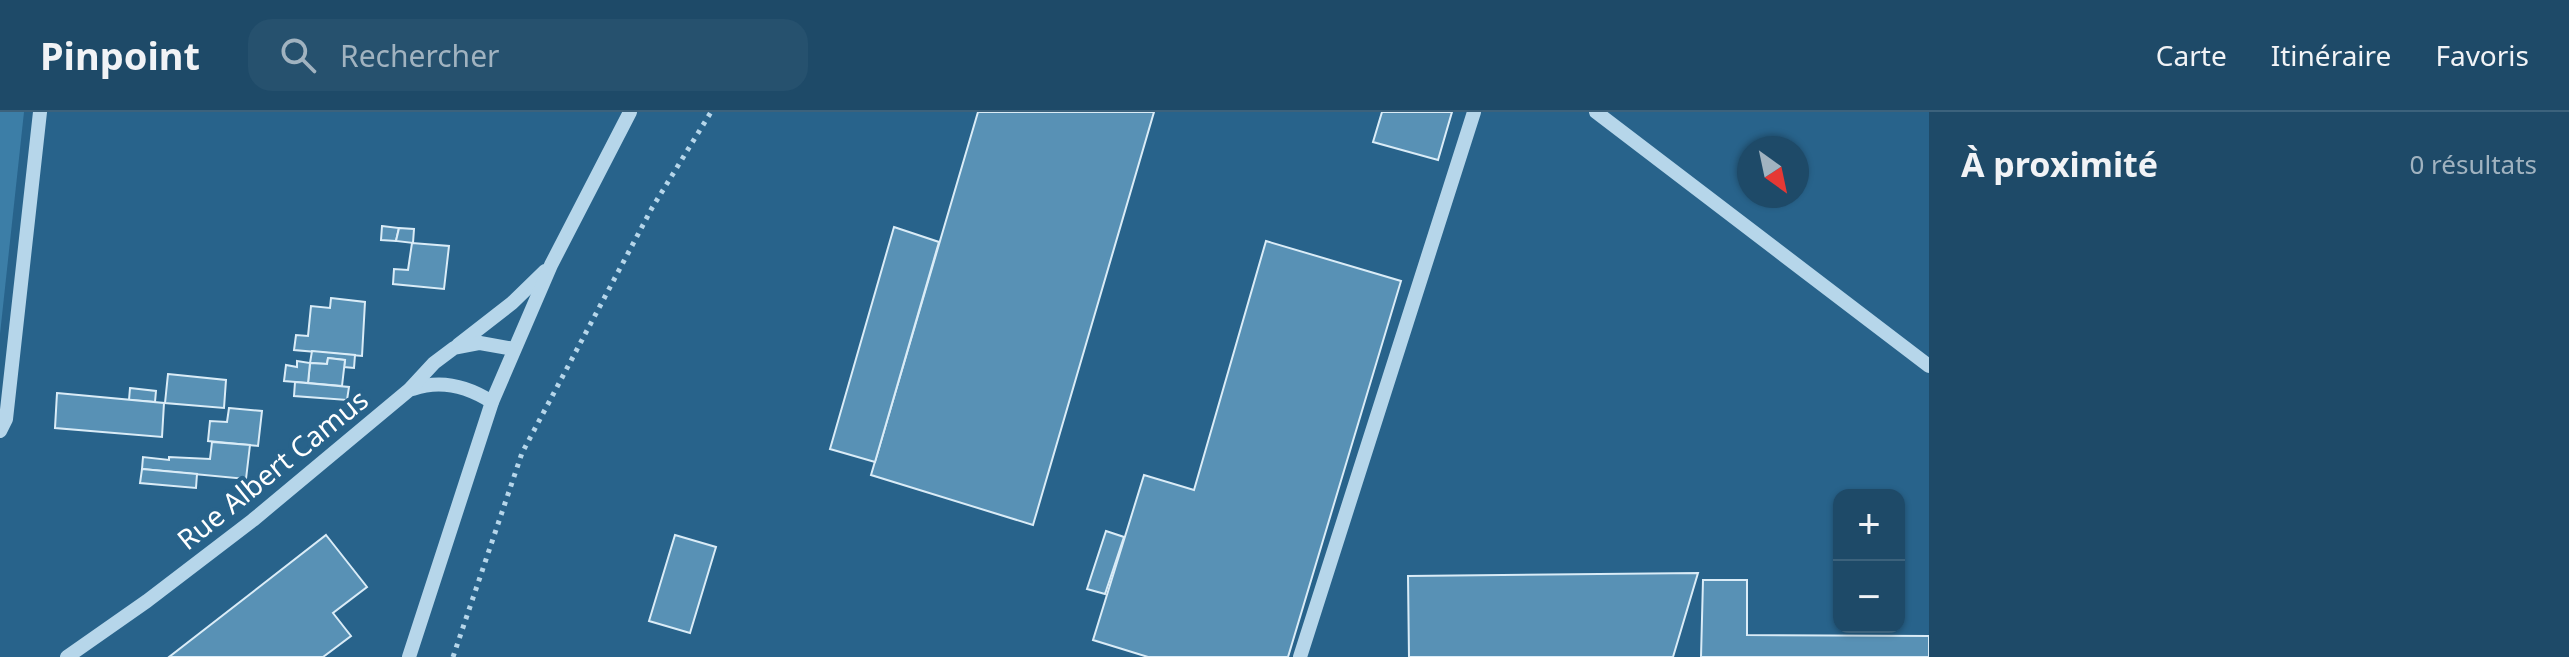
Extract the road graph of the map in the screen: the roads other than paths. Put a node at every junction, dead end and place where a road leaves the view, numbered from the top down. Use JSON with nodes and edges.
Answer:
{"nodes":[{"id":1,"x":40,"y":112,"type":"edge"},
{"id":2,"x":630,"y":112,"type":"edge"},
{"id":3,"x":1474,"y":112,"type":"edge"},
{"id":4,"x":1596,"y":112,"type":"edge"},
{"id":5,"x":551,"y":265,"type":"junction"},
{"id":6,"x":454,"y":348,"type":"junction"},
{"id":7,"x":514,"y":349,"type":"junction"},
{"id":8,"x":1929,"y":366,"type":"edge"},
{"id":9,"x":409,"y":390,"type":"junction"},
{"id":10,"x":492,"y":402,"type":"junction"},
{"id":11,"x":0,"y":431,"type":"edge"},
{"id":12,"x":67,"y":657,"type":"edge"},
{"id":13,"x":409,"y":657,"type":"edge"},
{"id":14,"x":1300,"y":657,"type":"edge"}],
"edges":[{"from":1,"to":11,"type":"street"},
{"from":2,"to":5,"type":"street"},
{"from":3,"to":14,"type":"street"},
{"from":4,"to":8,"type":"street"},
{"from":5,"to":6,"type":"street","name":"Rue Albert Camus"},
{"from":5,"to":7,"type":"street"},
{"from":6,"to":7,"type":"street"},
{"from":6,"to":9,"type":"street","name":"Rue Albert Camus"},
{"from":7,"to":10,"type":"street"},
{"from":9,"to":10,"type":"street"},
{"from":9,"to":12,"type":"street","name":"Rue Albert Camus"},
{"from":10,"to":13,"type":"street"}]}
